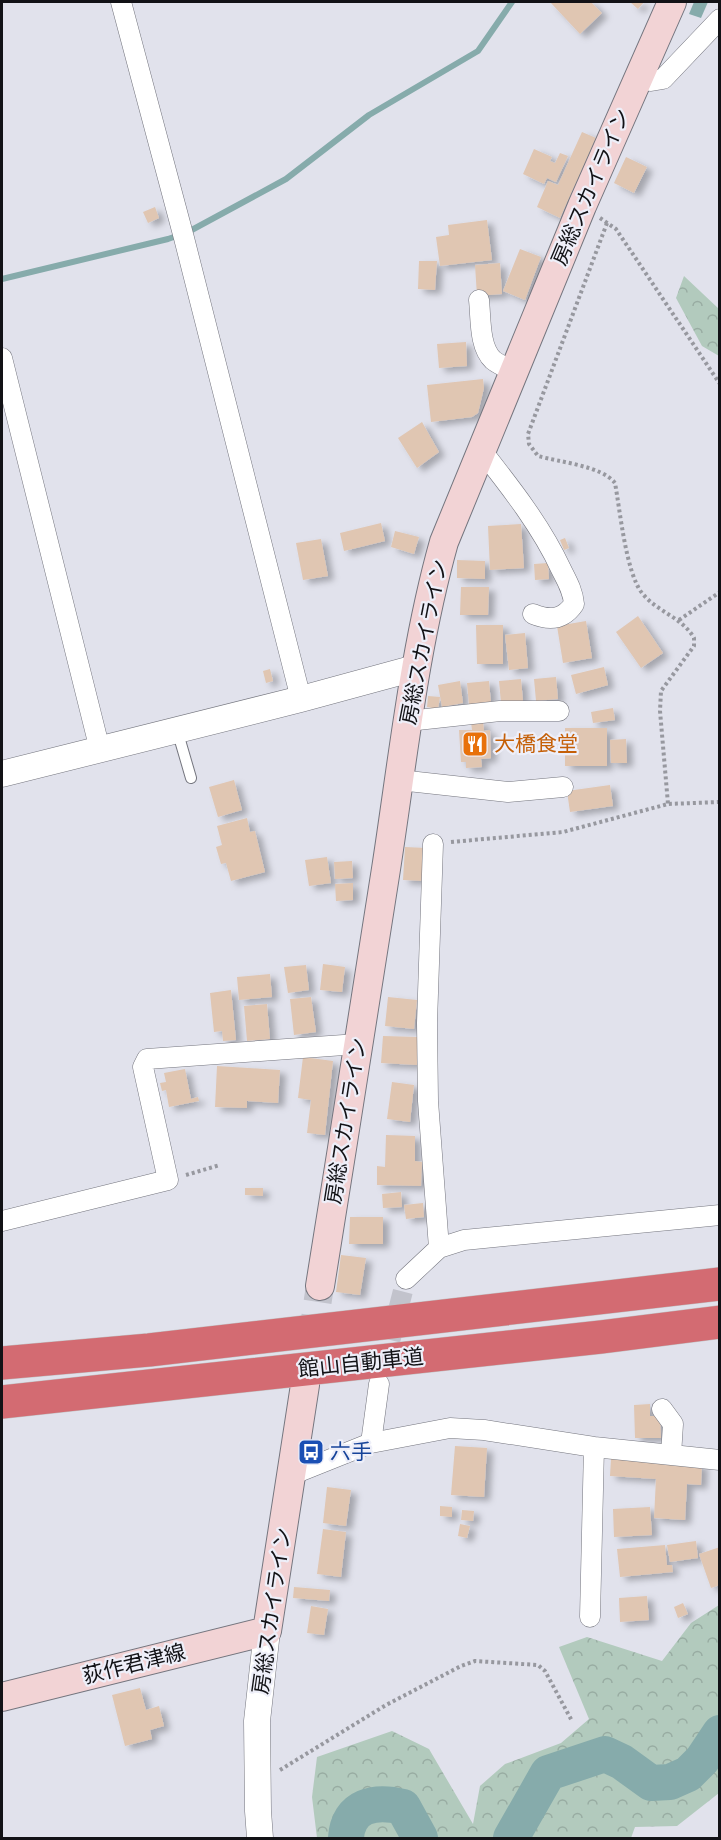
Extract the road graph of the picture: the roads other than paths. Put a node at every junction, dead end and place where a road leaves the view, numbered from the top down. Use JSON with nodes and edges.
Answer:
{"nodes":[{"id":1,"x":121,"y":2,"type":"edge"},
{"id":2,"x":672,"y":2,"type":"edge"},
{"id":3,"x":720,"y":19,"type":"edge"},
{"id":4,"x":640,"y":75,"type":"junction"},
{"id":5,"x":479,"y":300,"type":"dead end"},
{"id":6,"x":2,"y":358,"type":"edge"},
{"id":7,"x":514,"y":371,"type":"junction"},
{"id":8,"x":482,"y":451,"type":"junction"},
{"id":9,"x":533,"y":614,"type":"dead end"},
{"id":10,"x":415,"y":668,"type":"junction"},
{"id":11,"x":301,"y":699,"type":"junction"},
{"id":12,"x":559,"y":711,"type":"dead end"},
{"id":13,"x":408,"y":721,"type":"junction"},
{"id":14,"x":177,"y":730,"type":"junction"},
{"id":15,"x":100,"y":750,"type":"junction"},
{"id":16,"x":2,"y":774,"type":"edge"},
{"id":17,"x":191,"y":778,"type":"dead end"},
{"id":18,"x":399,"y":780,"type":"junction"},
{"id":19,"x":563,"y":787,"type":"dead end"},
{"id":20,"x":434,"y":844,"type":"road end"},
{"id":21,"x":358,"y":1044,"type":"junction"},
{"id":22,"x":720,"y":1215,"type":"edge"},
{"id":23,"x":2,"y":1221,"type":"edge"},
{"id":24,"x":439,"y":1248,"type":"junction"},
{"id":25,"x":406,"y":1279,"type":"tunnel mouth"},
{"id":26,"x":720,"y":1284,"type":"edge"},
{"id":27,"x":320,"y":1286,"type":"tunnel mouth"},
{"id":28,"x":720,"y":1322,"type":"edge"},
{"id":29,"x":2,"y":1364,"type":"edge"},
{"id":30,"x":379,"y":1384,"type":"tunnel mouth"},
{"id":31,"x":305,"y":1385,"type":"tunnel mouth"},
{"id":32,"x":2,"y":1402,"type":"edge"},
{"id":33,"x":662,"y":1410,"type":"dead end"},
{"id":34,"x":371,"y":1443,"type":"junction"},
{"id":35,"x":594,"y":1447,"type":"junction"},
{"id":36,"x":671,"y":1455,"type":"junction"},
{"id":37,"x":720,"y":1460,"type":"edge"},
{"id":38,"x":291,"y":1474,"type":"junction"},
{"id":39,"x":590,"y":1617,"type":"dead end"},
{"id":40,"x":267,"y":1631,"type":"junction"},
{"id":41,"x":2,"y":1697,"type":"edge"},
{"id":42,"x":260,"y":1839,"type":"edge"}],
"edges":[{"from":1,"to":11,"type":"street"},
{"from":2,"to":4,"type":"main road","name":"房総スカイライン"},
{"from":3,"to":4,"type":"street"},
{"from":4,"to":7,"type":"main road","name":"房総スカイライン"},
{"from":5,"to":7,"type":"street"},
{"from":6,"to":15,"type":"street"},
{"from":7,"to":8,"type":"main road","name":"房総スカイライン"},
{"from":8,"to":9,"type":"street"},
{"from":8,"to":10,"type":"main road","name":"房総スカイライン"},
{"from":10,"to":11,"type":"street"},
{"from":10,"to":13,"type":"main road","name":"房総スカイライン"},
{"from":11,"to":14,"type":"street"},
{"from":12,"to":13,"type":"street"},
{"from":13,"to":18,"type":"main road","name":"房総スカイライン"},
{"from":14,"to":15,"type":"street"},
{"from":14,"to":17,"type":"lane"},
{"from":15,"to":16,"type":"street"},
{"from":18,"to":19,"type":"street"},
{"from":18,"to":21,"type":"main road","name":"房総スカイライン"},
{"from":20,"to":24,"type":"street"},
{"from":21,"to":23,"type":"street"},
{"from":21,"to":27,"type":"main road","name":"房総スカイライン"},
{"from":22,"to":24,"type":"street"},
{"from":24,"to":25,"type":"street"},
{"from":26,"to":29,"type":"highway","name":"館山自動車道"},
{"from":28,"to":32,"type":"highway","name":"館山自動車道"},
{"from":30,"to":34,"type":"street"},
{"from":31,"to":38,"type":"main road","name":"房総スカイライン"},
{"from":33,"to":36,"type":"street"},
{"from":34,"to":35,"type":"street"},
{"from":34,"to":38,"type":"street"},
{"from":35,"to":36,"type":"street"},
{"from":35,"to":39,"type":"street"},
{"from":36,"to":37,"type":"street"},
{"from":38,"to":40,"type":"main road","name":"房総スカイライン"},
{"from":40,"to":41,"type":"main road","name":"荻作君津線"},
{"from":40,"to":42,"type":"street","name":"房総スカイライン"}]}
